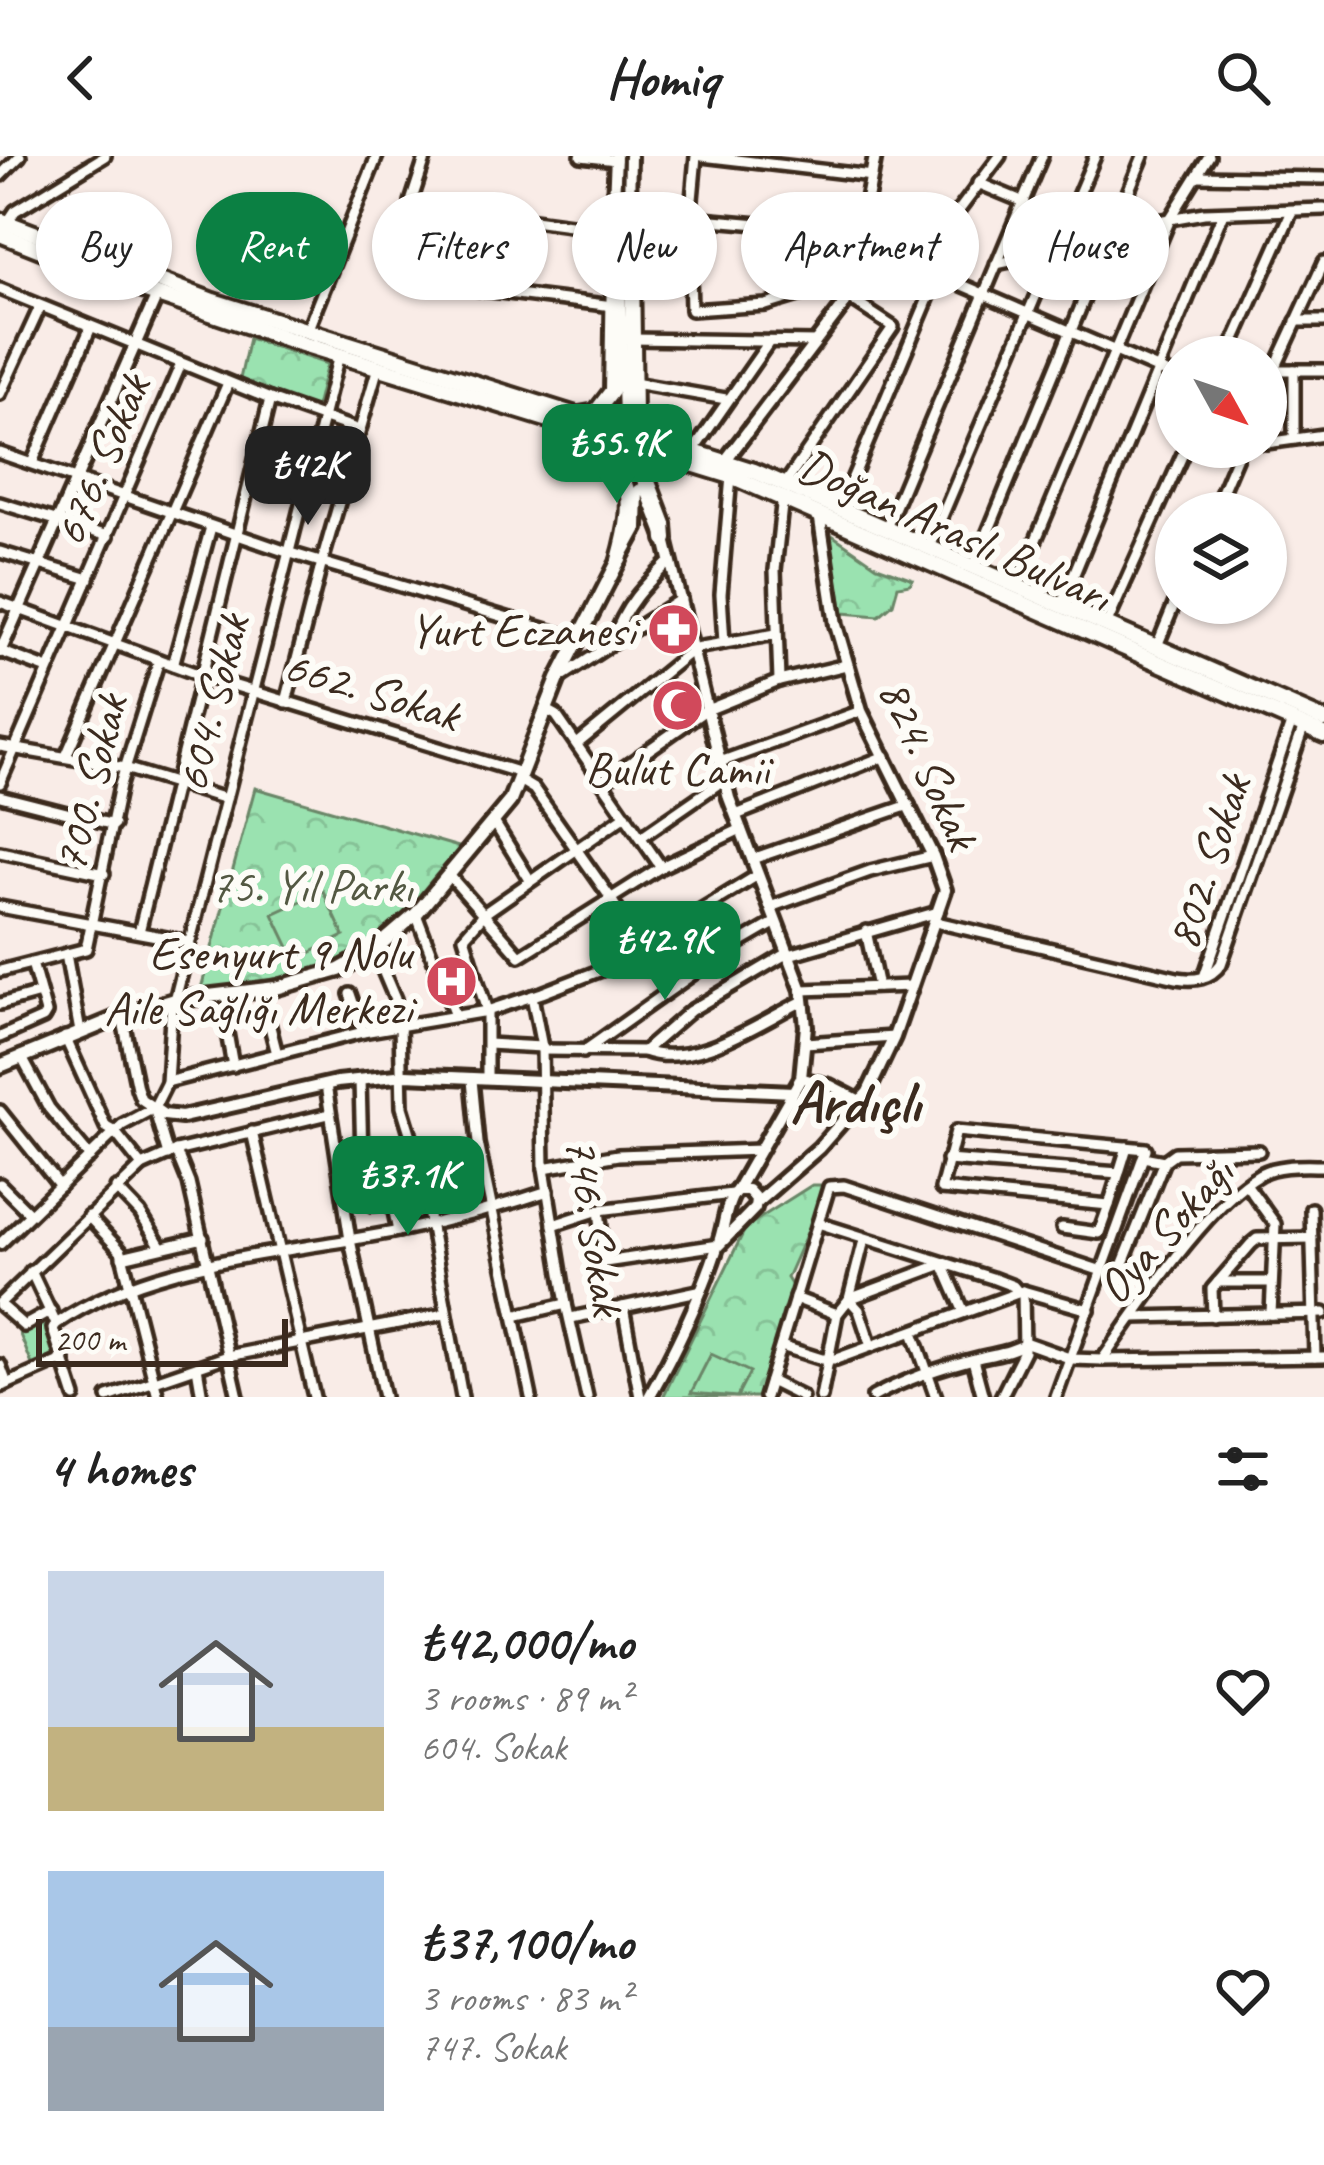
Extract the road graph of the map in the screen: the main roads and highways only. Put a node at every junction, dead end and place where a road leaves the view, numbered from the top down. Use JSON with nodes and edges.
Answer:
{"nodes":[{"id":1,"x":2,"y":226,"type":"edge"},
{"id":2,"x":574,"y":415,"type":"junction"},
{"id":3,"x":550,"y":421,"type":"junction"},
{"id":4,"x":638,"y":435,"type":"junction"},
{"id":5,"x":673,"y":458,"type":"junction"},
{"id":6,"x":728,"y":468,"type":"junction"},
{"id":7,"x":784,"y":490,"type":"junction"},
{"id":8,"x":663,"y":536,"type":"road end"},
{"id":9,"x":624,"y":554,"type":"joint"},
{"id":10,"x":1324,"y":720,"type":"edge"},
{"id":11,"x":1324,"y":736,"type":"edge"},
{"id":12,"x":0,"y":1066,"type":"edge"}],
"edges":[{"from":1,"to":2,"type":"main road","name":"Doğan Araslı Bulvarı"},
{"from":1,"to":3,"type":"main road","name":"Doğan Araslı Bulvarı"},
{"from":2,"to":4,"type":"main road","name":"Doğan Araslı Bulvarı"},
{"from":2,"to":4,"type":"main road"},
{"from":3,"to":5,"type":"main road","name":"Doğan Araslı Bulvarı"},
{"from":3,"to":9,"type":"main road"},
{"from":4,"to":6,"type":"main road","name":"Doğan Araslı Bulvarı"},
{"from":5,"to":6,"type":"main road","name":"Doğan Araslı Bulvarı"},
{"from":5,"to":8,"type":"main road"},
{"from":6,"to":7,"type":"main road","name":"Doğan Araslı Bulvarı"},
{"from":7,"to":10,"type":"main road","name":"Doğan Araslı Bulvarı"},
{"from":7,"to":11,"type":"main road","name":"Doğan Araslı Bulvarı"},
{"from":9,"to":12,"type":"main road"}]}
